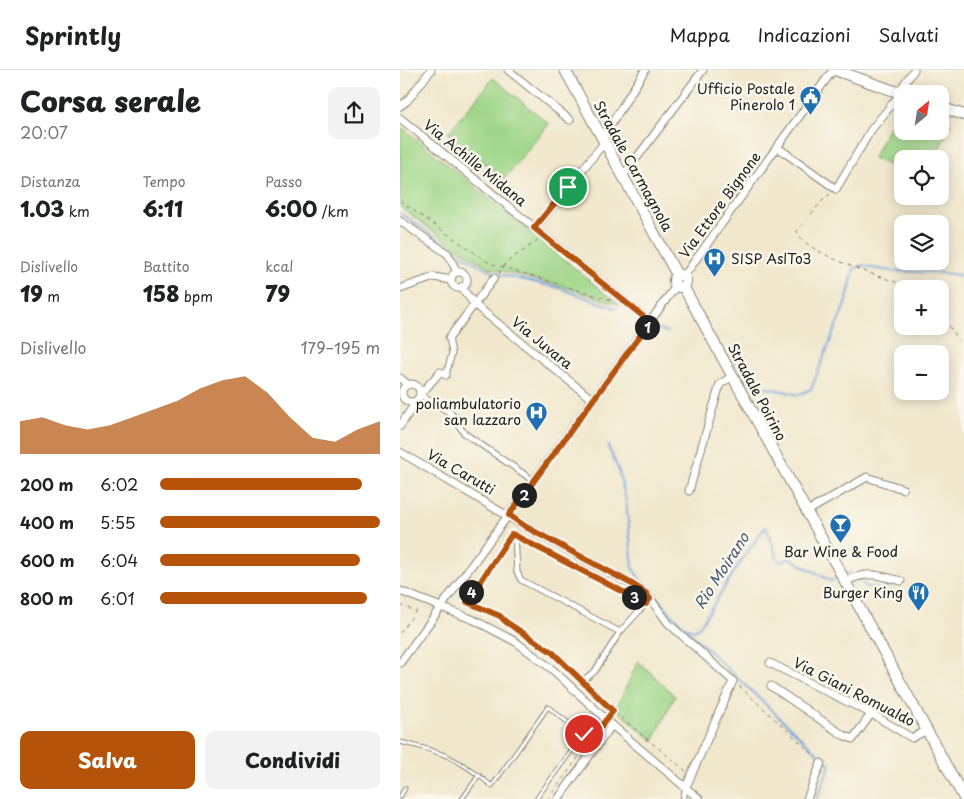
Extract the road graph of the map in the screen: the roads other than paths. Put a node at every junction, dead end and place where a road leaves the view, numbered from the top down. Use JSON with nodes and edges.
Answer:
{"nodes":[{"id":1,"x":431,"y":70,"type":"edge"},
{"id":2,"x":508,"y":70,"type":"edge"},
{"id":3,"x":565,"y":70,"type":"edge"},
{"id":4,"x":646,"y":70,"type":"edge"},
{"id":5,"x":703,"y":70,"type":"edge"},
{"id":6,"x":834,"y":70,"type":"edge"},
{"id":7,"x":914,"y":70,"type":"edge"},
{"id":8,"x":904,"y":85,"type":"edge"},
{"id":9,"x":894,"y":89,"type":"edge"},
{"id":10,"x":894,"y":104,"type":"edge"},
{"id":11,"x":400,"y":106,"type":"edge"},
{"id":12,"x":949,"y":110,"type":"edge"},
{"id":13,"x":964,"y":115,"type":"edge"},
{"id":14,"x":400,"y":118,"type":"edge"},
{"id":15,"x":570,"y":120,"type":"dead end"},
{"id":16,"x":603,"y":141,"type":"junction"},
{"id":17,"x":777,"y":147,"type":"junction"},
{"id":18,"x":623,"y":176,"type":"junction"},
{"id":19,"x":400,"y":221,"type":"edge"},
{"id":20,"x":534,"y":228,"type":"junction"},
{"id":21,"x":457,"y":272,"type":"junction"},
{"id":22,"x":496,"y":278,"type":"road end"},
{"id":23,"x":451,"y":280,"type":"junction"},
{"id":24,"x":680,"y":281,"type":"junction"},
{"id":25,"x":461,"y":288,"type":"junction"},
{"id":26,"x":400,"y":289,"type":"edge"},
{"id":27,"x":475,"y":305,"type":"junction"},
{"id":28,"x":650,"y":322,"type":"junction"},
{"id":29,"x":449,"y":338,"type":"joint"},
{"id":30,"x":446,"y":375,"type":"joint"},
{"id":31,"x":733,"y":376,"type":"junction"},
{"id":32,"x":400,"y":378,"type":"edge"},
{"id":33,"x":408,"y":385,"type":"junction"},
{"id":34,"x":420,"y":395,"type":"junction"},
{"id":35,"x":592,"y":400,"type":"junction"},
{"id":36,"x":413,"y":402,"type":"junction"},
{"id":37,"x":400,"y":426,"type":"edge"},
{"id":38,"x":400,"y":452,"type":"edge"},
{"id":39,"x":534,"y":481,"type":"junction"},
{"id":40,"x":903,"y":489,"type":"dead end"},
{"id":41,"x":689,"y":491,"type":"dead end"},
{"id":42,"x":806,"y":512,"type":"junction"},
{"id":43,"x":509,"y":515,"type":"junction"},
{"id":44,"x":515,"y":534,"type":"road end"},
{"id":45,"x":844,"y":577,"type":"junction"},
{"id":46,"x":901,"y":581,"type":"dead end"},
{"id":47,"x":400,"y":591,"type":"edge"},
{"id":48,"x":648,"y":601,"type":"junction"},
{"id":49,"x":441,"y":608,"type":"junction"},
{"id":50,"x":620,"y":632,"type":"junction"},
{"id":51,"x":400,"y":663,"type":"edge"},
{"id":52,"x":770,"y":663,"type":"dead end"},
{"id":53,"x":583,"y":681,"type":"road end"},
{"id":54,"x":771,"y":686,"type":"dead end"},
{"id":55,"x":871,"y":714,"type":"junction"},
{"id":56,"x":612,"y":725,"type":"junction"},
{"id":57,"x":927,"y":730,"type":"junction"},
{"id":58,"x":584,"y":734,"type":"junction"},
{"id":59,"x":400,"y":742,"type":"edge"},
{"id":60,"x":597,"y":745,"type":"junction"},
{"id":61,"x":821,"y":763,"type":"road end"},
{"id":62,"x":479,"y":775,"type":"junction"},
{"id":63,"x":686,"y":787,"type":"junction"},
{"id":64,"x":405,"y":788,"type":"dead end"},
{"id":65,"x":962,"y":794,"type":"edge"},
{"id":66,"x":400,"y":797,"type":"edge"},
{"id":67,"x":462,"y":799,"type":"edge"},
{"id":68,"x":536,"y":799,"type":"edge"},
{"id":69,"x":558,"y":799,"type":"edge"},
{"id":70,"x":683,"y":799,"type":"edge"},
{"id":71,"x":699,"y":799,"type":"edge"},
{"id":72,"x":807,"y":799,"type":"edge"}],
"edges":[{"from":1,"to":11,"type":"street"},
{"from":2,"to":15,"type":"street"},
{"from":3,"to":16,"type":"main road","name":"Stradale Carmagnola"},
{"from":4,"to":16,"type":"street"},
{"from":5,"to":18,"type":"street"},
{"from":6,"to":9,"type":"main road"},
{"from":6,"to":17,"type":"street","name":"Via Ettore Bignone"},
{"from":7,"to":8,"type":"street"},
{"from":10,"to":17,"type":"street","name":"Via Ettore Bignone"},
{"from":12,"to":13,"type":"main road"},
{"from":14,"to":20,"type":"street","name":"Via Achille Midana"},
{"from":16,"to":18,"type":"main road","name":"Stradale Carmagnola"},
{"from":16,"to":20,"type":"street"},
{"from":17,"to":24,"type":"street","name":"Via Ettore Bignone"},
{"from":18,"to":24,"type":"main road","name":"Stradale Carmagnola"},
{"from":19,"to":21,"type":"street"},
{"from":20,"to":28,"type":"street","name":"Via Achille Midana"},
{"from":21,"to":23,"type":"street"},
{"from":21,"to":25,"type":"street"},
{"from":22,"to":27,"type":"street"},
{"from":23,"to":25,"type":"street"},
{"from":23,"to":26,"type":"street"},
{"from":24,"to":28,"type":"street","name":"Via Ettore Bignone"},
{"from":24,"to":31,"type":"main road","name":"Stradale Poirino"},
{"from":25,"to":27,"type":"street","name":"Via Juvara"},
{"from":27,"to":29,"type":"street"},
{"from":27,"to":35,"type":"street","name":"Via Juvara"},
{"from":28,"to":35,"type":"street","name":"Via Ettore Bignone"},
{"from":29,"to":30,"type":"street"},
{"from":30,"to":34,"type":"street"},
{"from":31,"to":41,"type":"street"},
{"from":31,"to":42,"type":"main road","name":"Stradale Poirino"},
{"from":32,"to":33,"type":"street"},
{"from":33,"to":34,"type":"street"},
{"from":33,"to":36,"type":"street"},
{"from":34,"to":36,"type":"street"},
{"from":34,"to":39,"type":"street"},
{"from":35,"to":39,"type":"street","name":"Via Ettore Bignone"},
{"from":36,"to":37,"type":"street"},
{"from":38,"to":43,"type":"street","name":"Via Carutti"},
{"from":39,"to":43,"type":"street","name":"Via Ettore Bignone"},
{"from":40,"to":42,"type":"street"},
{"from":42,"to":45,"type":"main road","name":"Stradale Poirino"},
{"from":43,"to":48,"type":"street","name":"Via Carutti"},
{"from":43,"to":49,"type":"street","name":"Via Ettore Bignone"},
{"from":44,"to":50,"type":"street"},
{"from":45,"to":46,"type":"street"},
{"from":45,"to":57,"type":"main road","name":"Stradale Poirino"},
{"from":47,"to":49,"type":"street"},
{"from":48,"to":50,"type":"street"},
{"from":48,"to":63,"type":"street","name":"Via Carutti"},
{"from":49,"to":51,"type":"street","name":"Via Ettore Bignone"},
{"from":49,"to":56,"type":"street"},
{"from":50,"to":53,"type":"street"},
{"from":52,"to":55,"type":"street","name":"Via Giani Romualdo"},
{"from":54,"to":55,"type":"street"},
{"from":55,"to":57,"type":"street","name":"Via Giani Romualdo"},
{"from":56,"to":60,"type":"street"},
{"from":56,"to":63,"type":"street"},
{"from":57,"to":65,"type":"main road","name":"Stradale Poirino"},
{"from":58,"to":60,"type":"lane"},
{"from":58,"to":62,"type":"lane"},
{"from":58,"to":68,"type":"lane"},
{"from":59,"to":62,"type":"lane"},
{"from":60,"to":69,"type":"street"},
{"from":61,"to":72,"type":"street"},
{"from":62,"to":67,"type":"lane"},
{"from":63,"to":70,"type":"street"},
{"from":63,"to":71,"type":"street"},
{"from":64,"to":66,"type":"lane"}]}
